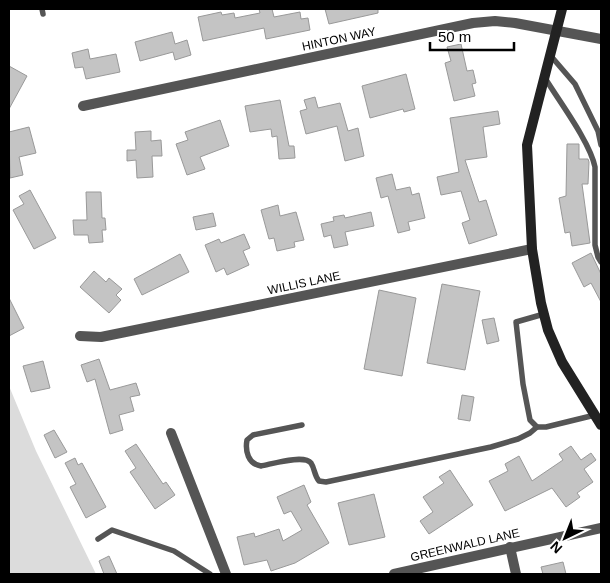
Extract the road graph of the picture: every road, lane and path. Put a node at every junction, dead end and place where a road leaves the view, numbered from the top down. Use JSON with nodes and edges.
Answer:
{"nodes":[{"id":1,"x":562,"y":9,"type":"edge"},
{"id":2,"x":557,"y":30,"type":"junction"},
{"id":3,"x":601,"y":39,"type":"edge"},
{"id":4,"x":550,"y":55,"type":"junction"},
{"id":5,"x":545,"y":78,"type":"junction"},
{"id":6,"x":83,"y":106,"type":"dead end"},
{"id":7,"x":601,"y":145,"type":"edge"},
{"id":8,"x":532,"y":249,"type":"junction"},
{"id":9,"x":601,"y":262,"type":"edge"},
{"id":10,"x":544,"y":314,"type":"junction"},
{"id":11,"x":80,"y":336,"type":"dead end"},
{"id":12,"x":595,"y":415,"type":"junction"},
{"id":13,"x":302,"y":425,"type":"dead end"},
{"id":14,"x":601,"y":425,"type":"edge"},
{"id":15,"x":537,"y":427,"type":"junction"},
{"id":16,"x":171,"y":433,"type":"dead end"},
{"id":17,"x":601,"y":528,"type":"edge"},
{"id":18,"x":98,"y":539,"type":"dead end"},
{"id":19,"x":510,"y":547,"type":"junction"},
{"id":20,"x":210,"y":574,"type":"edge"},
{"id":21,"x":226,"y":574,"type":"edge"},
{"id":22,"x":394,"y":574,"type":"edge"},
{"id":23,"x":516,"y":574,"type":"edge"}],
"edges":[{"from":1,"to":2,"type":"main road"},
{"from":2,"to":3,"type":"street","name":"HINTON WAY"},
{"from":2,"to":4,"type":"main road"},
{"from":2,"to":6,"type":"street","name":"HINTON WAY"},
{"from":4,"to":5,"type":"main road"},
{"from":4,"to":7,"type":"lane"},
{"from":5,"to":8,"type":"main road"},
{"from":5,"to":9,"type":"lane"},
{"from":8,"to":10,"type":"main road"},
{"from":8,"to":11,"type":"street","name":"WILLIS LANE"},
{"from":10,"to":12,"type":"main road"},
{"from":10,"to":15,"type":"lane"},
{"from":12,"to":14,"type":"main road"},
{"from":12,"to":15,"type":"lane"},
{"from":13,"to":15,"type":"lane"},
{"from":16,"to":21,"type":"street"},
{"from":17,"to":19,"type":"street","name":"GREENWALD LANE"},
{"from":18,"to":20,"type":"lane"},
{"from":19,"to":22,"type":"street","name":"GREENWALD LANE"},
{"from":19,"to":23,"type":"street"}]}
